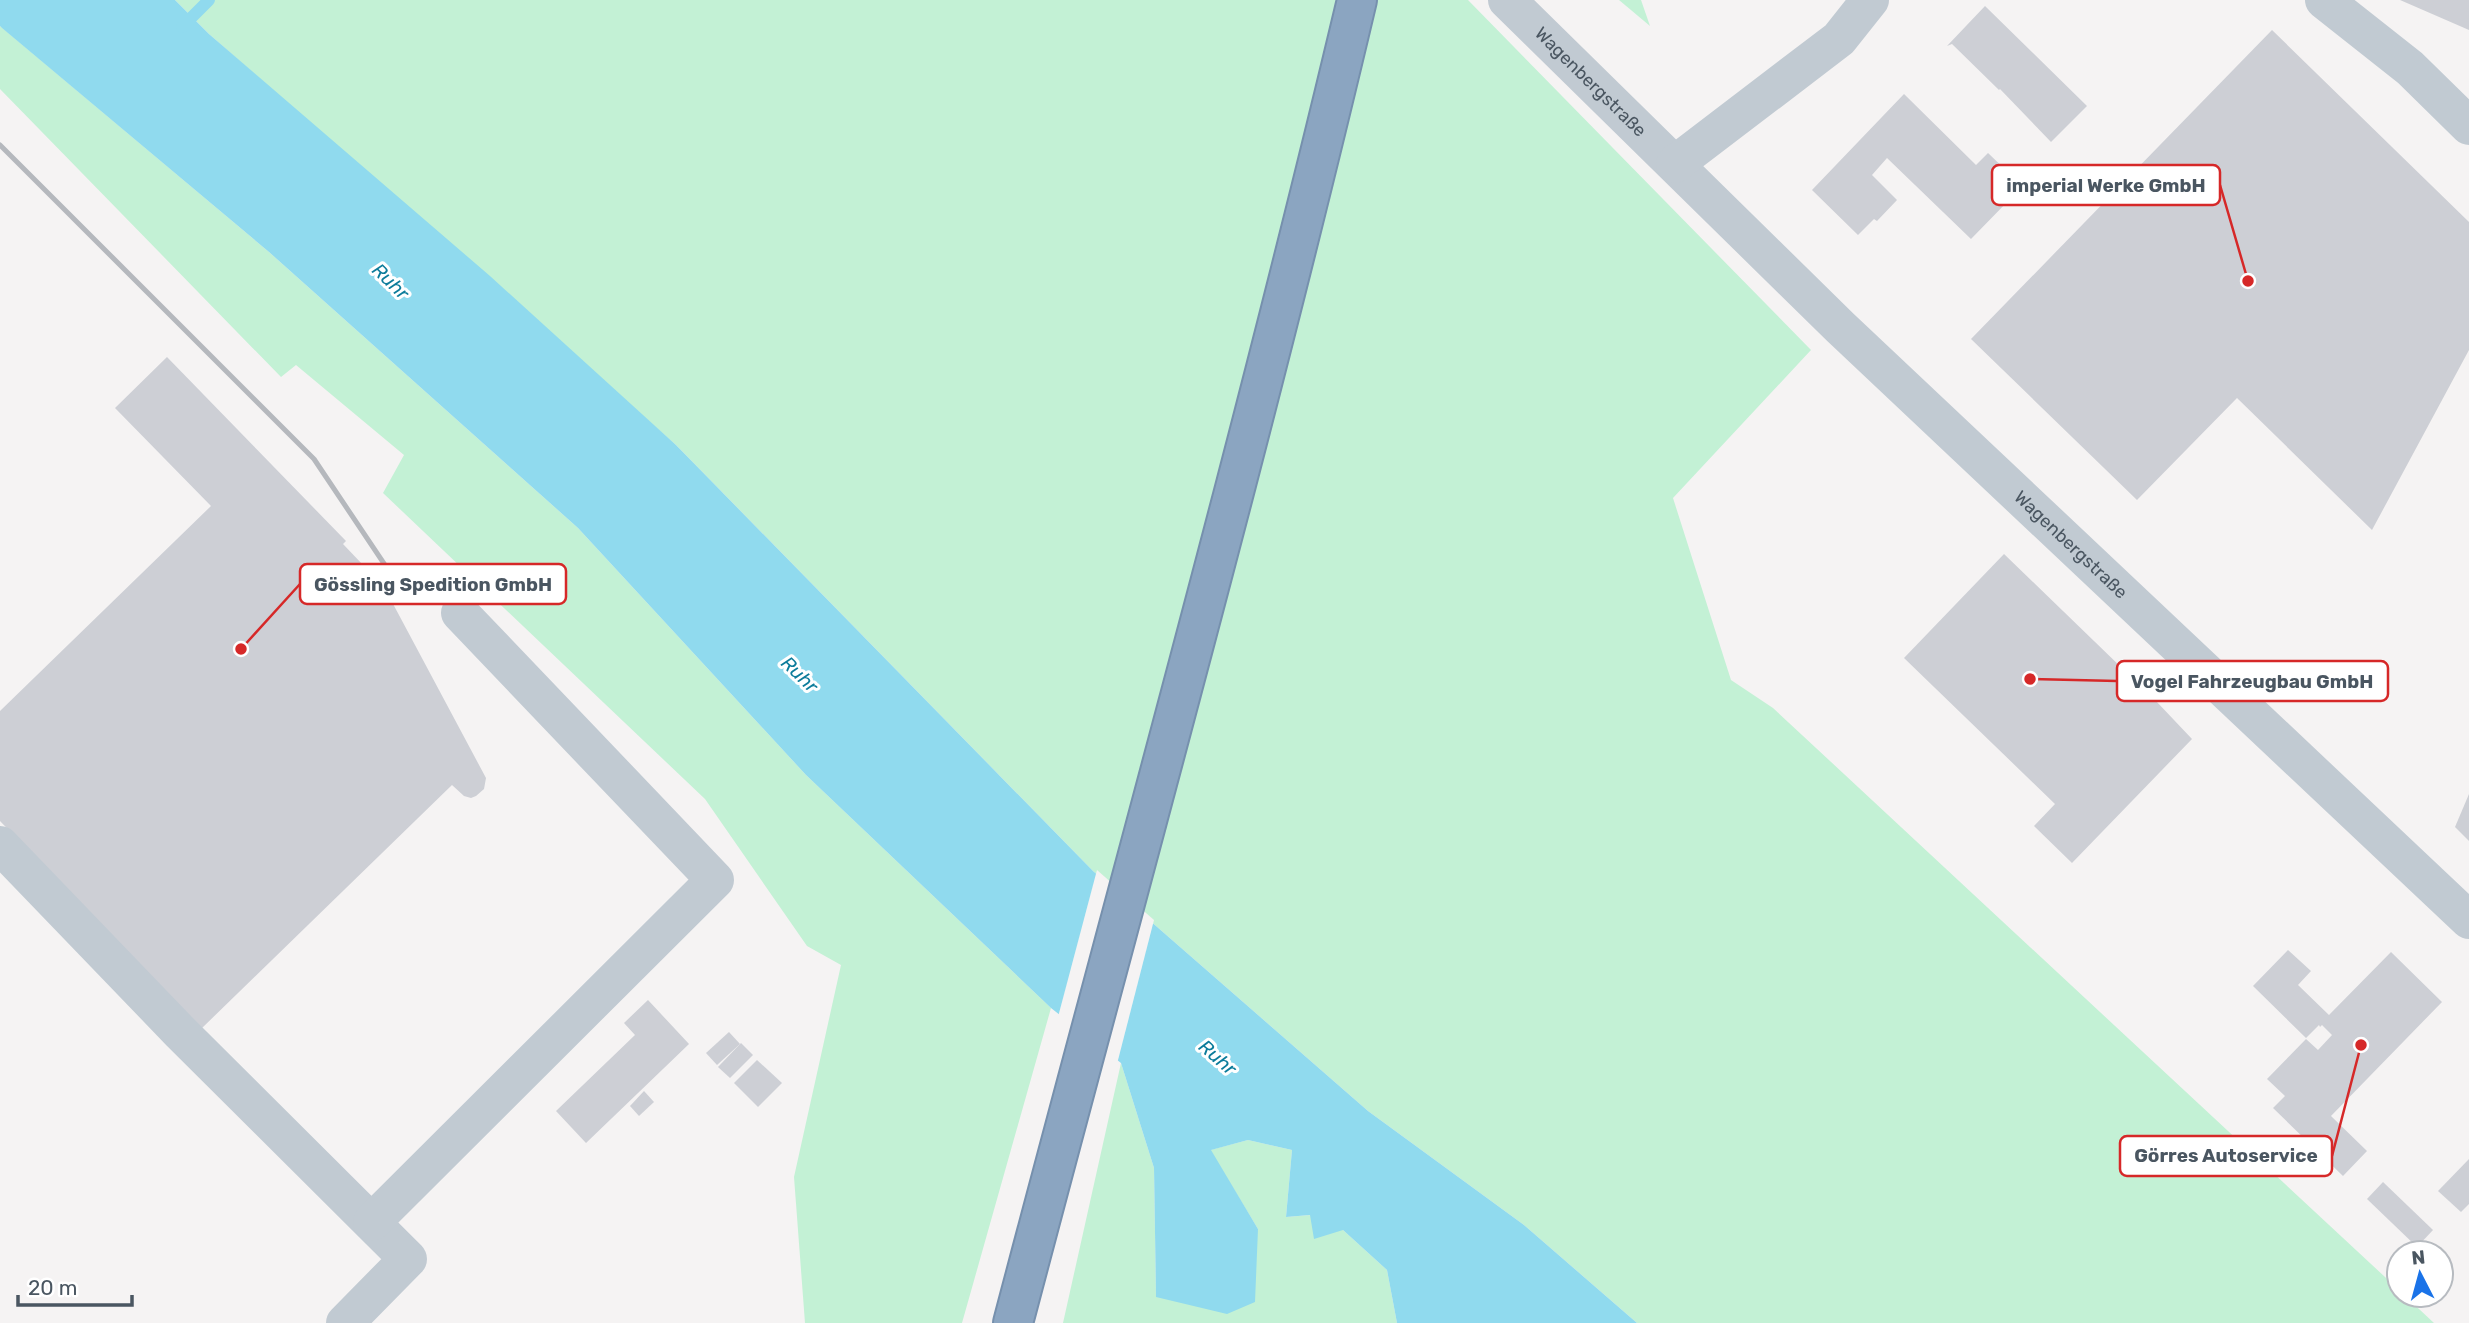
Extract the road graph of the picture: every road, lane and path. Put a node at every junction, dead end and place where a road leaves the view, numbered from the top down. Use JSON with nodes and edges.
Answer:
{"nodes":[{"id":1,"x":1357,"y":0,"type":"edge"},
{"id":2,"x":1507,"y":0,"type":"edge"},
{"id":3,"x":1870,"y":0,"type":"edge"},
{"id":4,"x":2323,"y":0,"type":"edge"},
{"id":5,"x":2469,"y":126,"type":"edge"},
{"id":6,"x":1675,"y":164,"type":"junction"},
{"id":7,"x":460,"y":613,"type":"dead end"},
{"id":8,"x":0,"y":845,"type":"edge"},
{"id":9,"x":2469,"y":920,"type":"edge"},
{"id":10,"x":372,"y":1222,"type":"junction"},
{"id":11,"x":345,"y":1323,"type":"edge"},
{"id":12,"x":1013,"y":1323,"type":"edge"}],
"edges":[{"from":1,"to":12,"type":"highway"},
{"from":2,"to":6,"type":"street","name":"Wagenbergstraße"},
{"from":3,"to":6,"type":"street"},
{"from":4,"to":5,"type":"street"},
{"from":6,"to":9,"type":"street","name":"Wagenbergstraße"},
{"from":7,"to":10,"type":"street"},
{"from":8,"to":10,"type":"street"},
{"from":10,"to":11,"type":"street"}]}
